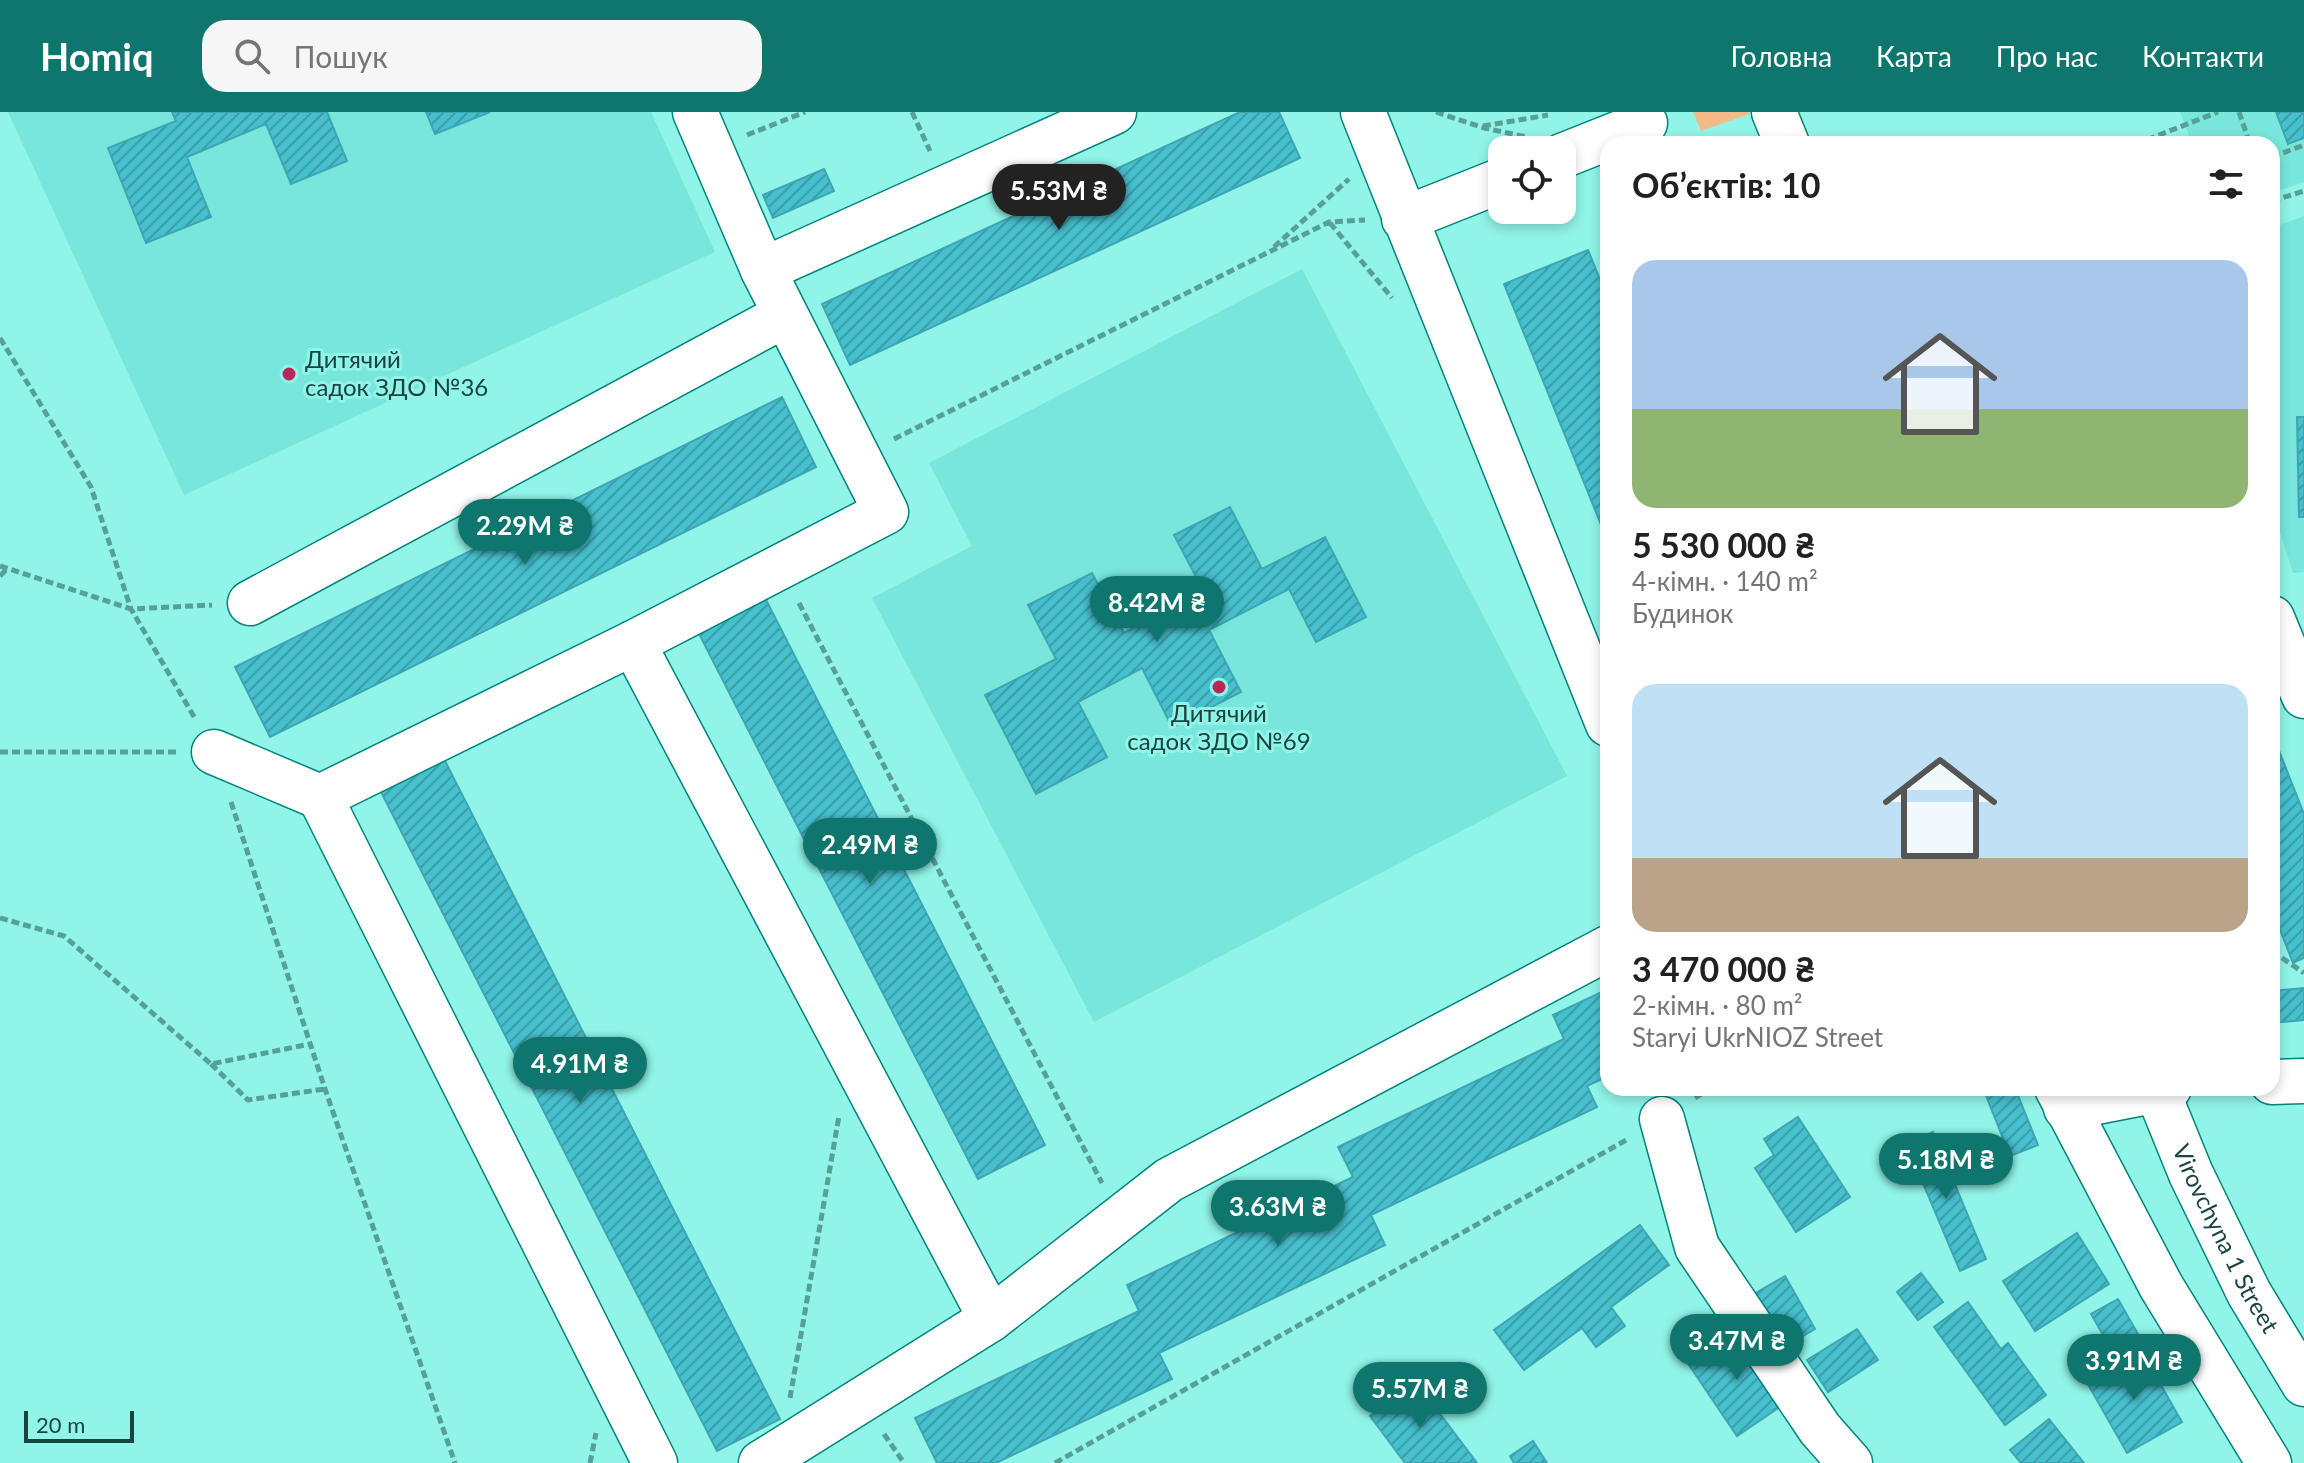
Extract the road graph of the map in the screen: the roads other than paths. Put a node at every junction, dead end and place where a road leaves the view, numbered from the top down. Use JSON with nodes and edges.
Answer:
{"nodes":[{"id":1,"x":1114,"y":112,"type":"edge"},
{"id":2,"x":1363,"y":112,"type":"edge"},
{"id":3,"x":1774,"y":112,"type":"edge"},
{"id":4,"x":1646,"y":126,"type":"edge"},
{"id":5,"x":703,"y":131,"type":"edge"},
{"id":6,"x":1562,"y":136,"type":"edge"},
{"id":7,"x":1784,"y":136,"type":"edge"},
{"id":8,"x":1488,"y":186,"type":"edge"},
{"id":9,"x":1404,"y":219,"type":"junction"},
{"id":10,"x":763,"y":270,"type":"junction"},
{"id":11,"x":785,"y":315,"type":"junction"},
{"id":12,"x":250,"y":603,"type":"road end"},
{"id":13,"x":2280,"y":642,"type":"edge"},
{"id":14,"x":633,"y":643,"type":"junction"},
{"id":15,"x":2304,"y":696,"type":"edge"},
{"id":16,"x":1600,"y":704,"type":"edge"},
{"id":17,"x":214,"y":752,"type":"road end"},
{"id":18,"x":320,"y":797,"type":"junction"},
{"id":19,"x":1600,"y":952,"type":"edge"},
{"id":20,"x":2304,"y":1081,"type":"edge"},
{"id":21,"x":2280,"y":1082,"type":"edge"},
{"id":22,"x":2084,"y":1096,"type":"edge"},
{"id":23,"x":2163,"y":1096,"type":"edge"},
{"id":24,"x":2062,"y":1098,"type":"edge"},
{"id":25,"x":1662,"y":1119,"type":"road end"},
{"id":26,"x":991,"y":1319,"type":"junction"},
{"id":27,"x":2304,"y":1384,"type":"edge"},
{"id":28,"x":771,"y":1456,"type":"edge"},
{"id":29,"x":655,"y":1463,"type":"edge"},
{"id":30,"x":1850,"y":1463,"type":"edge"},
{"id":31,"x":2269,"y":1463,"type":"edge"}],
"edges":[{"from":1,"to":10,"type":"street"},
{"from":2,"to":9,"type":"street"},
{"from":3,"to":7,"type":"street"},
{"from":4,"to":6,"type":"street"},
{"from":5,"to":10,"type":"street"},
{"from":8,"to":9,"type":"street"},
{"from":9,"to":16,"type":"street"},
{"from":10,"to":11,"type":"street"},
{"from":11,"to":12,"type":"street"},
{"from":11,"to":14,"type":"street"},
{"from":13,"to":15,"type":"street"},
{"from":14,"to":18,"type":"street"},
{"from":14,"to":26,"type":"street"},
{"from":17,"to":18,"type":"street"},
{"from":18,"to":29,"type":"street"},
{"from":19,"to":26,"type":"street"},
{"from":20,"to":21,"type":"street"},
{"from":22,"to":24,"type":"street"},
{"from":23,"to":27,"type":"street","name":"Virovchyna 1 Street"},
{"from":24,"to":31,"type":"street"},
{"from":25,"to":30,"type":"street"},
{"from":26,"to":28,"type":"street"}]}
